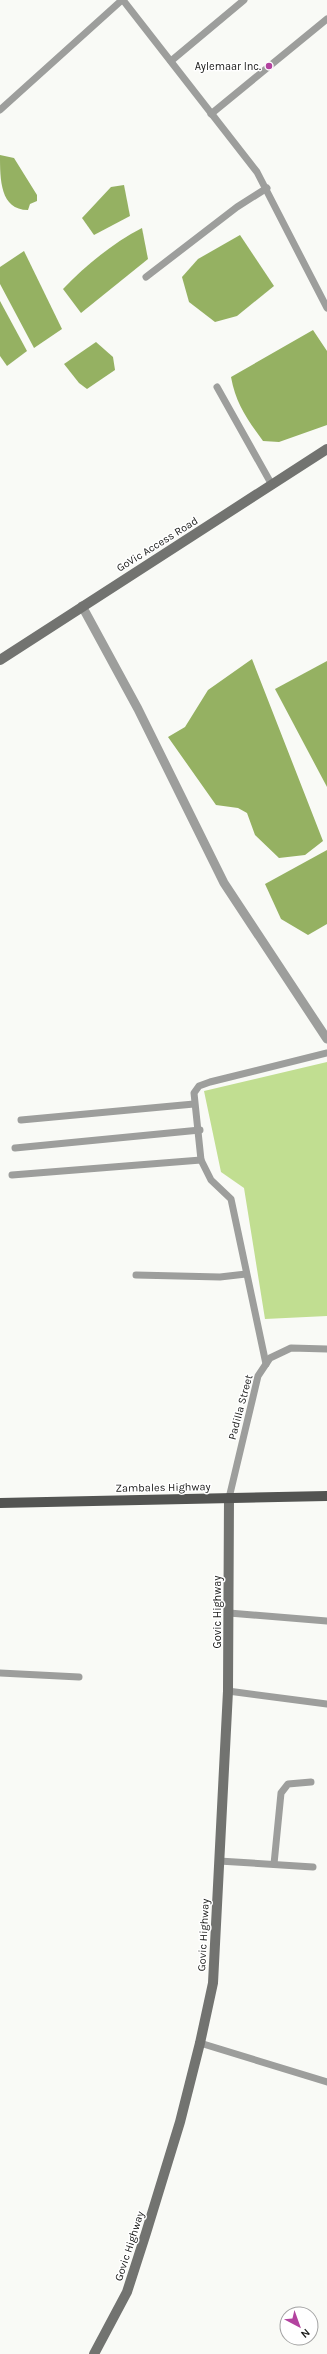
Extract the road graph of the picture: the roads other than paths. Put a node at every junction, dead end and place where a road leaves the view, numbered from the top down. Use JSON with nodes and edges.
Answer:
{"nodes":[{"id":1,"x":122,"y":0,"type":"edge"},
{"id":2,"x":244,"y":0,"type":"edge"},
{"id":3,"x":327,"y":18,"type":"edge"},
{"id":4,"x":171,"y":61,"type":"junction"},
{"id":5,"x":0,"y":110,"type":"edge"},
{"id":6,"x":212,"y":114,"type":"junction"},
{"id":7,"x":267,"y":188,"type":"junction"},
{"id":8,"x":146,"y":277,"type":"dead end"},
{"id":9,"x":327,"y":308,"type":"edge"},
{"id":10,"x":217,"y":387,"type":"dead end"},
{"id":11,"x":327,"y":449,"type":"edge"},
{"id":12,"x":272,"y":485,"type":"junction"},
{"id":13,"x":82,"y":606,"type":"junction"},
{"id":14,"x":0,"y":660,"type":"edge"},
{"id":15,"x":327,"y":1039,"type":"edge"},
{"id":16,"x":327,"y":1053,"type":"edge"},
{"id":17,"x":194,"y":1104,"type":"junction"},
{"id":18,"x":20,"y":1120,"type":"dead end"},
{"id":19,"x":200,"y":1130,"type":"junction"},
{"id":20,"x":15,"y":1148,"type":"dead end"},
{"id":21,"x":202,"y":1160,"type":"junction"},
{"id":22,"x":12,"y":1175,"type":"dead end"},
{"id":23,"x":246,"y":1274,"type":"junction"},
{"id":24,"x":136,"y":1275,"type":"dead end"},
{"id":25,"x":327,"y":1349,"type":"edge"},
{"id":26,"x":266,"y":1364,"type":"junction"},
{"id":27,"x":327,"y":1496,"type":"edge"},
{"id":28,"x":229,"y":1498,"type":"junction"},
{"id":29,"x":0,"y":1503,"type":"edge"},
{"id":30,"x":229,"y":1613,"type":"junction"},
{"id":31,"x":327,"y":1621,"type":"edge"},
{"id":32,"x":0,"y":1673,"type":"edge"},
{"id":33,"x":79,"y":1678,"type":"dead end"},
{"id":34,"x":228,"y":1691,"type":"junction"},
{"id":35,"x":327,"y":1704,"type":"edge"},
{"id":36,"x":311,"y":1782,"type":"dead end"},
{"id":37,"x":219,"y":1862,"type":"junction"},
{"id":38,"x":274,"y":1864,"type":"junction"},
{"id":39,"x":314,"y":1867,"type":"dead end"},
{"id":40,"x":200,"y":2044,"type":"junction"},
{"id":41,"x":327,"y":2082,"type":"edge"},
{"id":42,"x":94,"y":2354,"type":"edge"}],
"edges":[{"from":1,"to":4,"type":"street"},
{"from":1,"to":5,"type":"street"},
{"from":2,"to":4,"type":"street"},
{"from":3,"to":6,"type":"street"},
{"from":4,"to":6,"type":"street"},
{"from":6,"to":7,"type":"street"},
{"from":7,"to":8,"type":"street"},
{"from":7,"to":9,"type":"street"},
{"from":10,"to":12,"type":"street"},
{"from":11,"to":12,"type":"main road","name":"GoVic Access Road"},
{"from":12,"to":13,"type":"main road","name":"GoVic Access Road"},
{"from":13,"to":14,"type":"main road","name":"GoVic Access Road"},
{"from":13,"to":15,"type":"street"},
{"from":16,"to":17,"type":"street"},
{"from":17,"to":18,"type":"street"},
{"from":17,"to":19,"type":"street"},
{"from":19,"to":20,"type":"street"},
{"from":19,"to":21,"type":"street"},
{"from":21,"to":22,"type":"street"},
{"from":21,"to":23,"type":"street"},
{"from":23,"to":24,"type":"street"},
{"from":23,"to":26,"type":"street"},
{"from":25,"to":26,"type":"street","name":"Padilla Street"},
{"from":26,"to":28,"type":"street","name":"Padilla Street"},
{"from":27,"to":28,"type":"main road","name":"Zambales Highway"},
{"from":28,"to":29,"type":"main road","name":"Zambales Highway"},
{"from":28,"to":30,"type":"main road","name":"Govic Highway"},
{"from":30,"to":31,"type":"street"},
{"from":30,"to":34,"type":"main road","name":"Govic Highway"},
{"from":32,"to":33,"type":"street"},
{"from":34,"to":35,"type":"street"},
{"from":34,"to":37,"type":"main road","name":"Govic Highway"},
{"from":36,"to":38,"type":"street"},
{"from":37,"to":38,"type":"street"},
{"from":37,"to":40,"type":"main road","name":"Govic Highway"},
{"from":38,"to":39,"type":"street"},
{"from":40,"to":41,"type":"street"},
{"from":40,"to":42,"type":"main road","name":"Govic Highway"}]}
